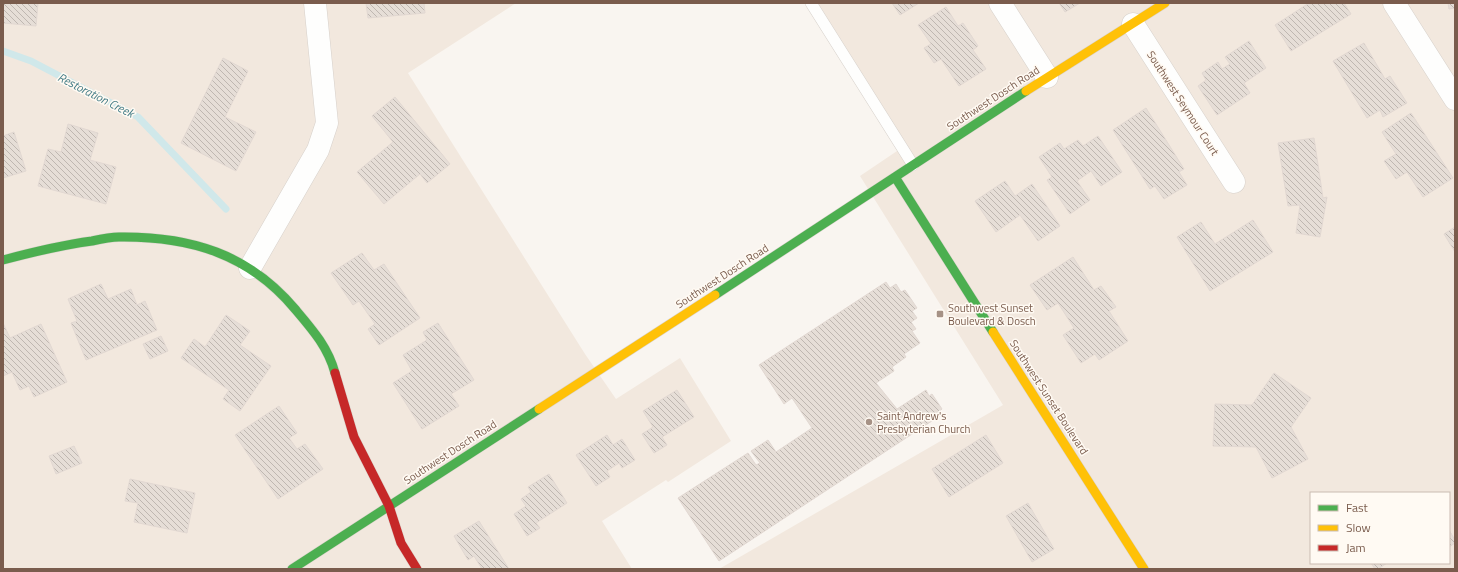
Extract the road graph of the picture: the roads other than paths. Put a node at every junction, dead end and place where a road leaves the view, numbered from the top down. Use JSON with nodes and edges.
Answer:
{"nodes":[{"id":1,"x":315,"y":3,"type":"edge"},
{"id":2,"x":811,"y":3,"type":"edge"},
{"id":3,"x":1000,"y":3,"type":"edge"},
{"id":4,"x":1165,"y":3,"type":"edge"},
{"id":5,"x":1394,"y":3,"type":"edge"},
{"id":6,"x":1133,"y":24,"type":"junction"},
{"id":7,"x":1047,"y":77,"type":"junction"},
{"id":8,"x":1455,"y":99,"type":"edge"},
{"id":9,"x":913,"y":165,"type":"junction"},
{"id":10,"x":895,"y":177,"type":"junction"},
{"id":11,"x":1234,"y":182,"type":"dead end"},
{"id":12,"x":3,"y":260,"type":"edge"},
{"id":13,"x":250,"y":268,"type":"junction"},
{"id":14,"x":389,"y":506,"type":"junction"},
{"id":15,"x":292,"y":569,"type":"edge"},
{"id":16,"x":417,"y":569,"type":"edge"},
{"id":17,"x":1144,"y":569,"type":"edge"}],
"edges":[{"from":1,"to":13,"type":"street"},
{"from":2,"to":9,"type":"lane"},
{"from":3,"to":7,"type":"street"},
{"from":4,"to":6,"type":"street","name":"Southwest Dosch Road"},
{"from":5,"to":8,"type":"street"},
{"from":6,"to":7,"type":"street","name":"Southwest Dosch Road"},
{"from":6,"to":11,"type":"street","name":"Southwest Seymour Court"},
{"from":7,"to":9,"type":"street","name":"Southwest Dosch Road"},
{"from":9,"to":10,"type":"street","name":"Southwest Dosch Road"},
{"from":10,"to":14,"type":"street","name":"Southwest Dosch Road"},
{"from":10,"to":17,"type":"street","name":"Southwest Sunset Boulevard"},
{"from":12,"to":13,"type":"street"},
{"from":13,"to":14,"type":"street"},
{"from":14,"to":15,"type":"street","name":"Southwest Dosch Road"},
{"from":14,"to":16,"type":"street"}]}
